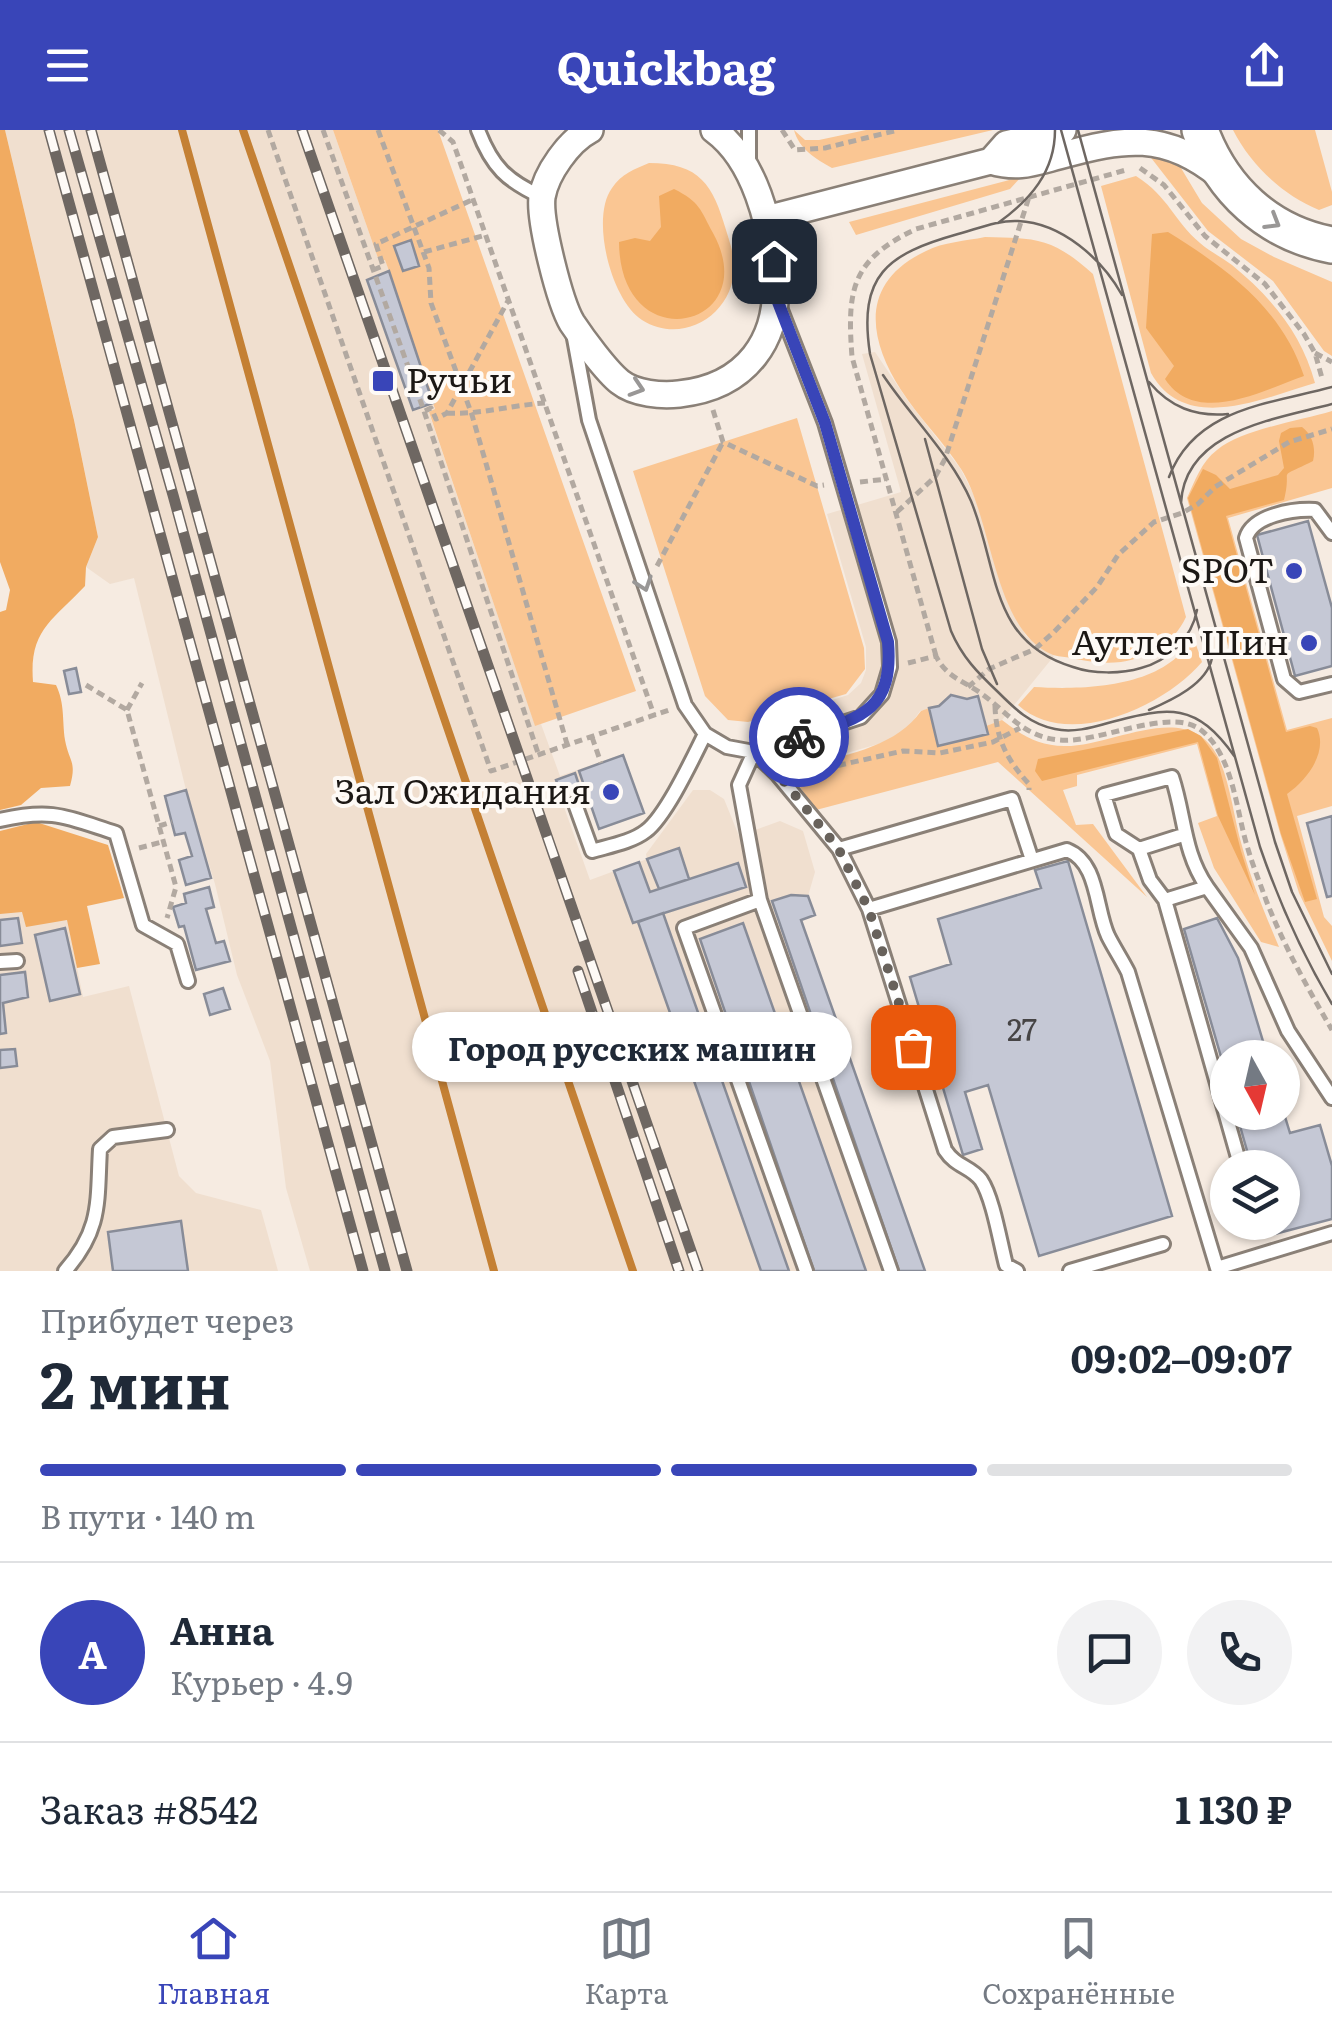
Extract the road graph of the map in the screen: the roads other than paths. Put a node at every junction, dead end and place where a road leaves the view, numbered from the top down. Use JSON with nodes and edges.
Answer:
{"nodes":[{"id":1,"x":478,"y":130,"type":"edge"},
{"id":2,"x":590,"y":130,"type":"edge"},
{"id":3,"x":714,"y":130,"type":"edge"},
{"id":4,"x":749,"y":130,"type":"edge"},
{"id":5,"x":1062,"y":130,"type":"edge"},
{"id":6,"x":1200,"y":130,"type":"edge"},
{"id":7,"x":1000,"y":145,"type":"edge"},
{"id":8,"x":749,"y":176,"type":"junction"},
{"id":9,"x":1225,"y":180,"type":"junction"},
{"id":10,"x":542,"y":197,"type":"junction"},
{"id":11,"x":766,"y":219,"type":"junction"},
{"id":12,"x":1332,"y":245,"type":"edge"},
{"id":13,"x":778,"y":302,"type":"junction"},
{"id":14,"x":570,"y":320,"type":"junction"},
{"id":15,"x":1332,"y":533,"type":"edge"},
{"id":16,"x":1332,"y":684,"type":"edge"},
{"id":17,"x":705,"y":734,"type":"junction"},
{"id":18,"x":754,"y":752,"type":"junction"},
{"id":19,"x":575,"y":804,"type":"dead end"},
{"id":20,"x":0,"y":820,"type":"edge"},
{"id":21,"x":1183,"y":835,"type":"junction"},
{"id":22,"x":838,"y":848,"type":"junction"},
{"id":23,"x":1138,"y":848,"type":"junction"},
{"id":24,"x":1032,"y":860,"type":"junction"},
{"id":25,"x":1206,"y":887,"type":"junction"},
{"id":26,"x":760,"y":900,"type":"junction"},
{"id":27,"x":1165,"y":900,"type":"junction"},
{"id":28,"x":869,"y":910,"type":"junction"},
{"id":29,"x":17,"y":961,"type":"dead end"},
{"id":30,"x":0,"y":962,"type":"edge"},
{"id":31,"x":188,"y":981,"type":"dead end"},
{"id":32,"x":1332,"y":1098,"type":"edge"},
{"id":33,"x":167,"y":1130,"type":"dead end"},
{"id":34,"x":1237,"y":1150,"type":"edge"},
{"id":35,"x":1332,"y":1233,"type":"edge"},
{"id":36,"x":1163,"y":1244,"type":"dead end"},
{"id":37,"x":1211,"y":1269,"type":"edge"},
{"id":38,"x":65,"y":1271,"type":"edge"},
{"id":39,"x":806,"y":1271,"type":"edge"},
{"id":40,"x":891,"y":1271,"type":"edge"},
{"id":41,"x":1017,"y":1271,"type":"edge"},
{"id":42,"x":1070,"y":1271,"type":"edge"}],
"edges":[{"from":1,"to":10,"type":"lane"},
{"from":2,"to":10,"type":"street"},
{"from":3,"to":8,"type":"street"},
{"from":4,"to":8,"type":"lane"},
{"from":5,"to":7,"type":"street"},
{"from":6,"to":9,"type":"main road"},
{"from":7,"to":9,"type":"street"},
{"from":7,"to":11,"type":"street"},
{"from":8,"to":11,"type":"street"},
{"from":9,"to":12,"type":"main road","one_way":true},
{"from":10,"to":14,"type":"street"},
{"from":11,"to":13,"type":"street"},
{"from":14,"to":13,"type":"street","one_way":true},
{"from":13,"to":18,"type":"lane"},
{"from":14,"to":17,"type":"lane","one_way":true},
{"from":15,"to":16,"type":"lane"},
{"from":17,"to":18,"type":"lane"},
{"from":17,"to":19,"type":"lane"},
{"from":18,"to":22,"type":"lane"},
{"from":18,"to":26,"type":"lane"},
{"from":20,"to":31,"type":"lane"},
{"from":21,"to":23,"type":"lane"},
{"from":21,"to":23,"type":"lane"},
{"from":21,"to":25,"type":"lane"},
{"from":22,"to":24,"type":"lane"},
{"from":22,"to":28,"type":"lane"},
{"from":23,"to":27,"type":"lane"},
{"from":24,"to":28,"type":"lane"},
{"from":24,"to":37,"type":"lane"},
{"from":25,"to":27,"type":"lane"},
{"from":25,"to":32,"type":"lane"},
{"from":26,"to":39,"type":"lane"},
{"from":26,"to":40,"type":"lane"},
{"from":27,"to":34,"type":"lane"},
{"from":28,"to":41,"type":"lane"},
{"from":29,"to":30,"type":"lane"},
{"from":33,"to":38,"type":"lane"},
{"from":35,"to":37,"type":"lane"},
{"from":36,"to":42,"type":"lane"}]}
